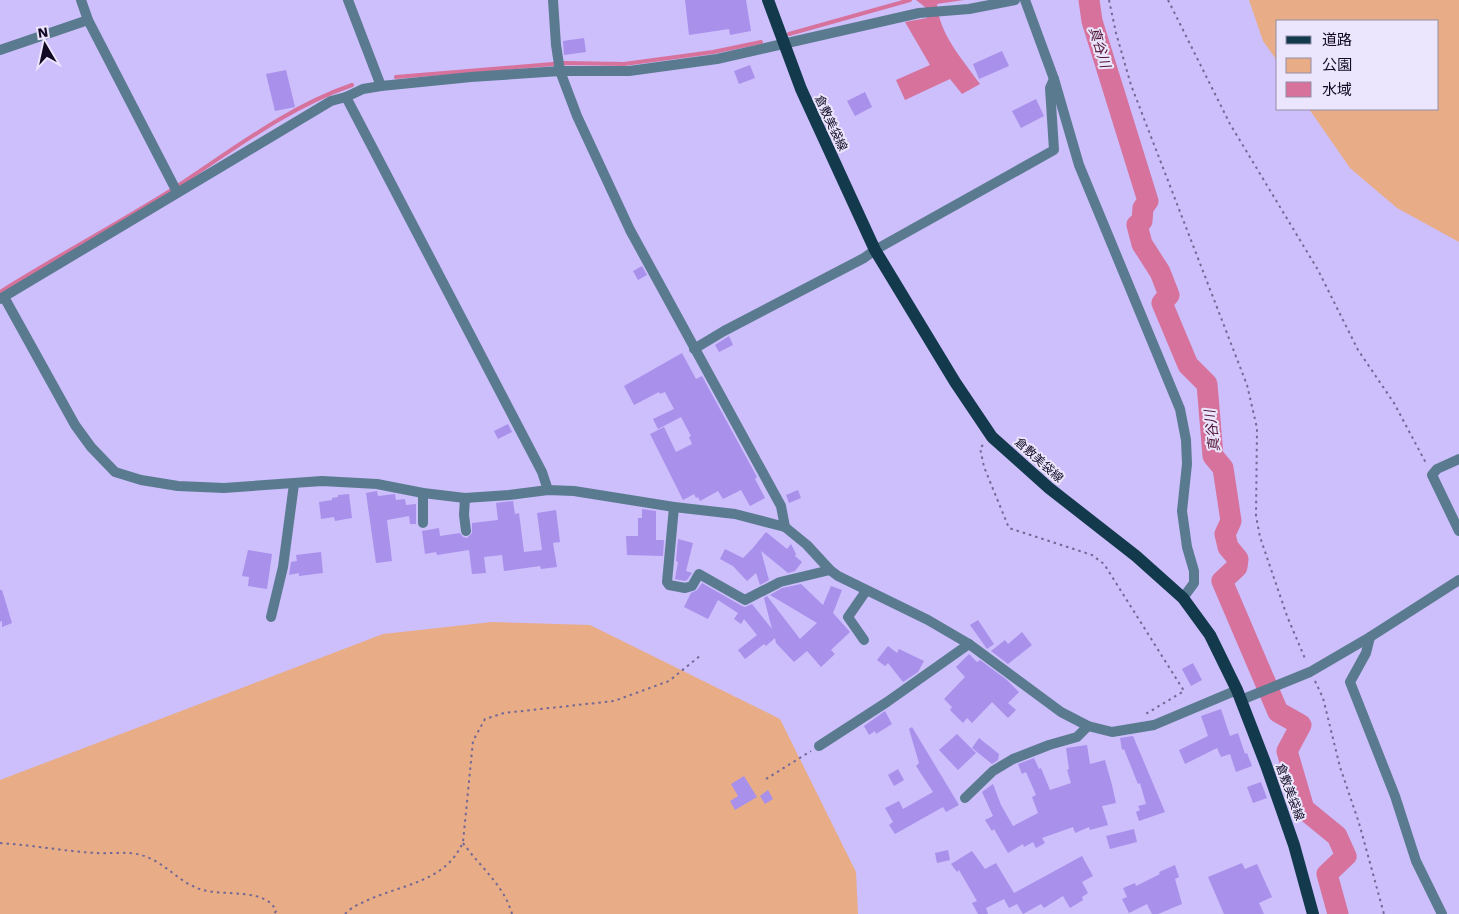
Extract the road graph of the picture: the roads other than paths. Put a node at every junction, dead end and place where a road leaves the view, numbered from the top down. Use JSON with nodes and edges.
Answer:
{"nodes":[{"id":1,"x":81,"y":0,"type":"edge"},
{"id":2,"x":348,"y":0,"type":"edge"},
{"id":3,"x":553,"y":0,"type":"edge"},
{"id":4,"x":768,"y":0,"type":"edge"},
{"id":5,"x":1015,"y":0,"type":"edge"},
{"id":6,"x":1024,"y":0,"type":"edge"},
{"id":7,"x":88,"y":20,"type":"junction"},
{"id":8,"x":785,"y":44,"type":"junction"},
{"id":9,"x":0,"y":50,"type":"edge"},
{"id":10,"x":560,"y":66,"type":"junction"},
{"id":11,"x":1054,"y":79,"type":"junction"},
{"id":12,"x":381,"y":86,"type":"junction"},
{"id":13,"x":346,"y":97,"type":"junction"},
{"id":14,"x":175,"y":189,"type":"junction"},
{"id":15,"x":875,"y":250,"type":"junction"},
{"id":16,"x":2,"y":298,"type":"edge"},
{"id":17,"x":694,"y":349,"type":"junction"},
{"id":18,"x":1459,"y":459,"type":"edge"},
{"id":19,"x":294,"y":484,"type":"junction"},
{"id":20,"x":548,"y":490,"type":"junction"},
{"id":21,"x":423,"y":493,"type":"junction"},
{"id":22,"x":465,"y":498,"type":"junction"},
{"id":23,"x":674,"y":507,"type":"junction"},
{"id":24,"x":424,"y":524,"type":"dead end"},
{"id":25,"x":785,"y":527,"type":"junction"},
{"id":26,"x":466,"y":531,"type":"dead end"},
{"id":27,"x":1459,"y":532,"type":"edge"},
{"id":28,"x":830,"y":570,"type":"junction"},
{"id":29,"x":1459,"y":580,"type":"edge"},
{"id":30,"x":866,"y":591,"type":"junction"},
{"id":31,"x":1183,"y":598,"type":"junction"},
{"id":32,"x":271,"y":617,"type":"dead end"},
{"id":33,"x":1370,"y":637,"type":"junction"},
{"id":34,"x":864,"y":640,"type":"dead end"},
{"id":35,"x":969,"y":644,"type":"junction"},
{"id":36,"x":1239,"y":695,"type":"junction"},
{"id":37,"x":1088,"y":726,"type":"junction"},
{"id":38,"x":819,"y":746,"type":"road end"},
{"id":39,"x":965,"y":798,"type":"dead end"},
{"id":40,"x":1313,"y":914,"type":"edge"},
{"id":41,"x":1442,"y":914,"type":"edge"}],
"edges":[{"from":1,"to":7,"type":"street"},
{"from":2,"to":12,"type":"street"},
{"from":3,"to":10,"type":"street"},
{"from":4,"to":8,"type":"main road","name":"倉敷美袋線"},
{"from":5,"to":8,"type":"street"},
{"from":6,"to":11,"type":"street"},
{"from":7,"to":9,"type":"street"},
{"from":7,"to":14,"type":"street"},
{"from":8,"to":10,"type":"street"},
{"from":8,"to":15,"type":"main road","name":"倉敷美袋線"},
{"from":10,"to":12,"type":"street"},
{"from":10,"to":17,"type":"street"},
{"from":11,"to":15,"type":"street"},
{"from":11,"to":31,"type":"street"},
{"from":12,"to":13,"type":"street"},
{"from":13,"to":14,"type":"street"},
{"from":13,"to":20,"type":"street"},
{"from":14,"to":16,"type":"street"},
{"from":15,"to":17,"type":"street"},
{"from":15,"to":31,"type":"main road","name":"倉敷美袋線"},
{"from":16,"to":19,"type":"street"},
{"from":17,"to":25,"type":"street"},
{"from":18,"to":27,"type":"street"},
{"from":19,"to":21,"type":"street"},
{"from":19,"to":32,"type":"street"},
{"from":20,"to":22,"type":"street"},
{"from":20,"to":23,"type":"street"},
{"from":21,"to":22,"type":"street"},
{"from":21,"to":24,"type":"street"},
{"from":22,"to":26,"type":"street"},
{"from":23,"to":25,"type":"street"},
{"from":23,"to":28,"type":"street"},
{"from":25,"to":28,"type":"street"},
{"from":28,"to":30,"type":"street"},
{"from":29,"to":33,"type":"street"},
{"from":30,"to":34,"type":"street"},
{"from":30,"to":35,"type":"street"},
{"from":31,"to":36,"type":"main road","name":"倉敷美袋線"},
{"from":33,"to":36,"type":"street"},
{"from":33,"to":41,"type":"street"},
{"from":35,"to":37,"type":"street"},
{"from":35,"to":38,"type":"street"},
{"from":36,"to":37,"type":"street"},
{"from":36,"to":40,"type":"main road","name":"倉敷美袋線"},
{"from":37,"to":39,"type":"street"}]}
